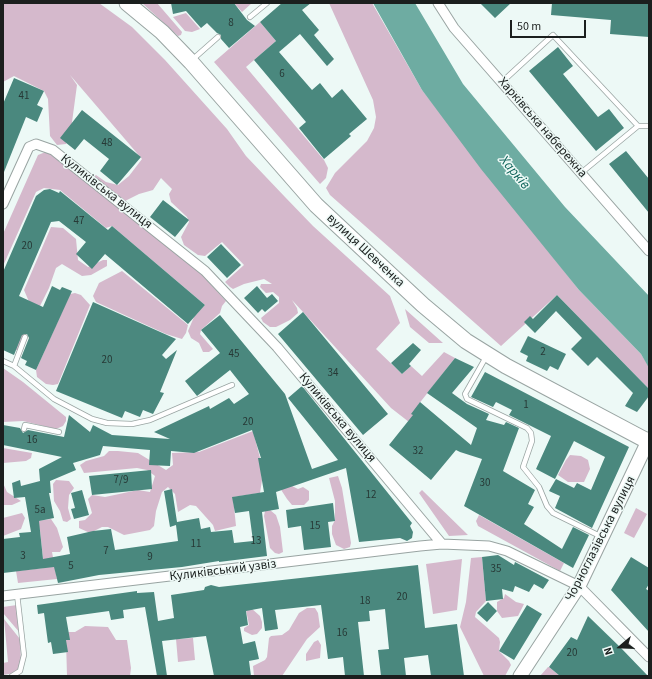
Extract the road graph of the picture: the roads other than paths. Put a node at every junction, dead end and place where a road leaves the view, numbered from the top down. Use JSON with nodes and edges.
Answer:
{"nodes":[{"id":1,"x":127,"y":3,"type":"edge"},
{"id":2,"x":267,"y":3,"type":"edge"},
{"id":3,"x":438,"y":3,"type":"edge"},
{"id":4,"x":250,"y":17,"type":"dead end"},
{"id":5,"x":218,"y":37,"type":"dead end"},
{"id":6,"x":191,"y":62,"type":"junction"},
{"id":7,"x":502,"y":82,"type":"junction"},
{"id":8,"x":638,"y":126,"type":"junction"},
{"id":9,"x":649,"y":126,"type":"edge"},
{"id":10,"x":581,"y":173,"type":"junction"},
{"id":11,"x":3,"y":204,"type":"edge"},
{"id":12,"x":649,"y":251,"type":"edge"},
{"id":13,"x":25,"y":337,"type":"dead end"},
{"id":14,"x":487,"y":355,"type":"junction"},
{"id":15,"x":3,"y":361,"type":"edge"},
{"id":16,"x":14,"y":366,"type":"junction"},
{"id":17,"x":232,"y":385,"type":"dead end"},
{"id":18,"x":24,"y":429,"type":"dead end"},
{"id":19,"x":59,"y":432,"type":"dead end"},
{"id":20,"x":649,"y":441,"type":"edge"},
{"id":21,"x":603,"y":538,"type":"junction"},
{"id":22,"x":442,"y":544,"type":"junction"},
{"id":23,"x":580,"y":586,"type":"junction"},
{"id":24,"x":17,"y":594,"type":"junction"},
{"id":25,"x":3,"y":596,"type":"edge"},
{"id":26,"x":649,"y":658,"type":"edge"},
{"id":27,"x":12,"y":676,"type":"edge"},
{"id":28,"x":520,"y":676,"type":"edge"}],
"edges":[{"from":1,"to":6,"type":"main road","name":"вулиця Шевченка"},
{"from":2,"to":4,"type":"lane"},
{"from":3,"to":7,"type":"street","name":"Харківська набережна"},
{"from":5,"to":6,"type":"lane"},
{"from":6,"to":14,"type":"main road","name":"вулиця Шевченка"},
{"from":7,"to":8,"type":"lane"},
{"from":7,"to":10,"type":"street","name":"Харківська набережна"},
{"from":8,"to":9,"type":"lane"},
{"from":8,"to":10,"type":"lane"},
{"from":10,"to":12,"type":"street","name":"Харківська набережна"},
{"from":11,"to":22,"type":"street","name":"Куликівська вулиця"},
{"from":13,"to":16,"type":"lane"},
{"from":14,"to":20,"type":"main road","name":"вулиця Шевченка"},
{"from":14,"to":21,"type":"lane"},
{"from":15,"to":16,"type":"lane"},
{"from":16,"to":17,"type":"lane"},
{"from":18,"to":19,"type":"lane"},
{"from":20,"to":21,"type":"street","name":"Чорноглазівська вулиця"},
{"from":21,"to":23,"type":"street","name":"Чорноглазівська вулиця"},
{"from":22,"to":23,"type":"street"},
{"from":22,"to":24,"type":"street","name":"Куликівський узвіз"},
{"from":23,"to":26,"type":"street"},
{"from":23,"to":28,"type":"street","name":"Чорноглазівська вулиця"},
{"from":24,"to":25,"type":"street","name":"Куликівський узвіз"},
{"from":24,"to":27,"type":"lane"}]}
